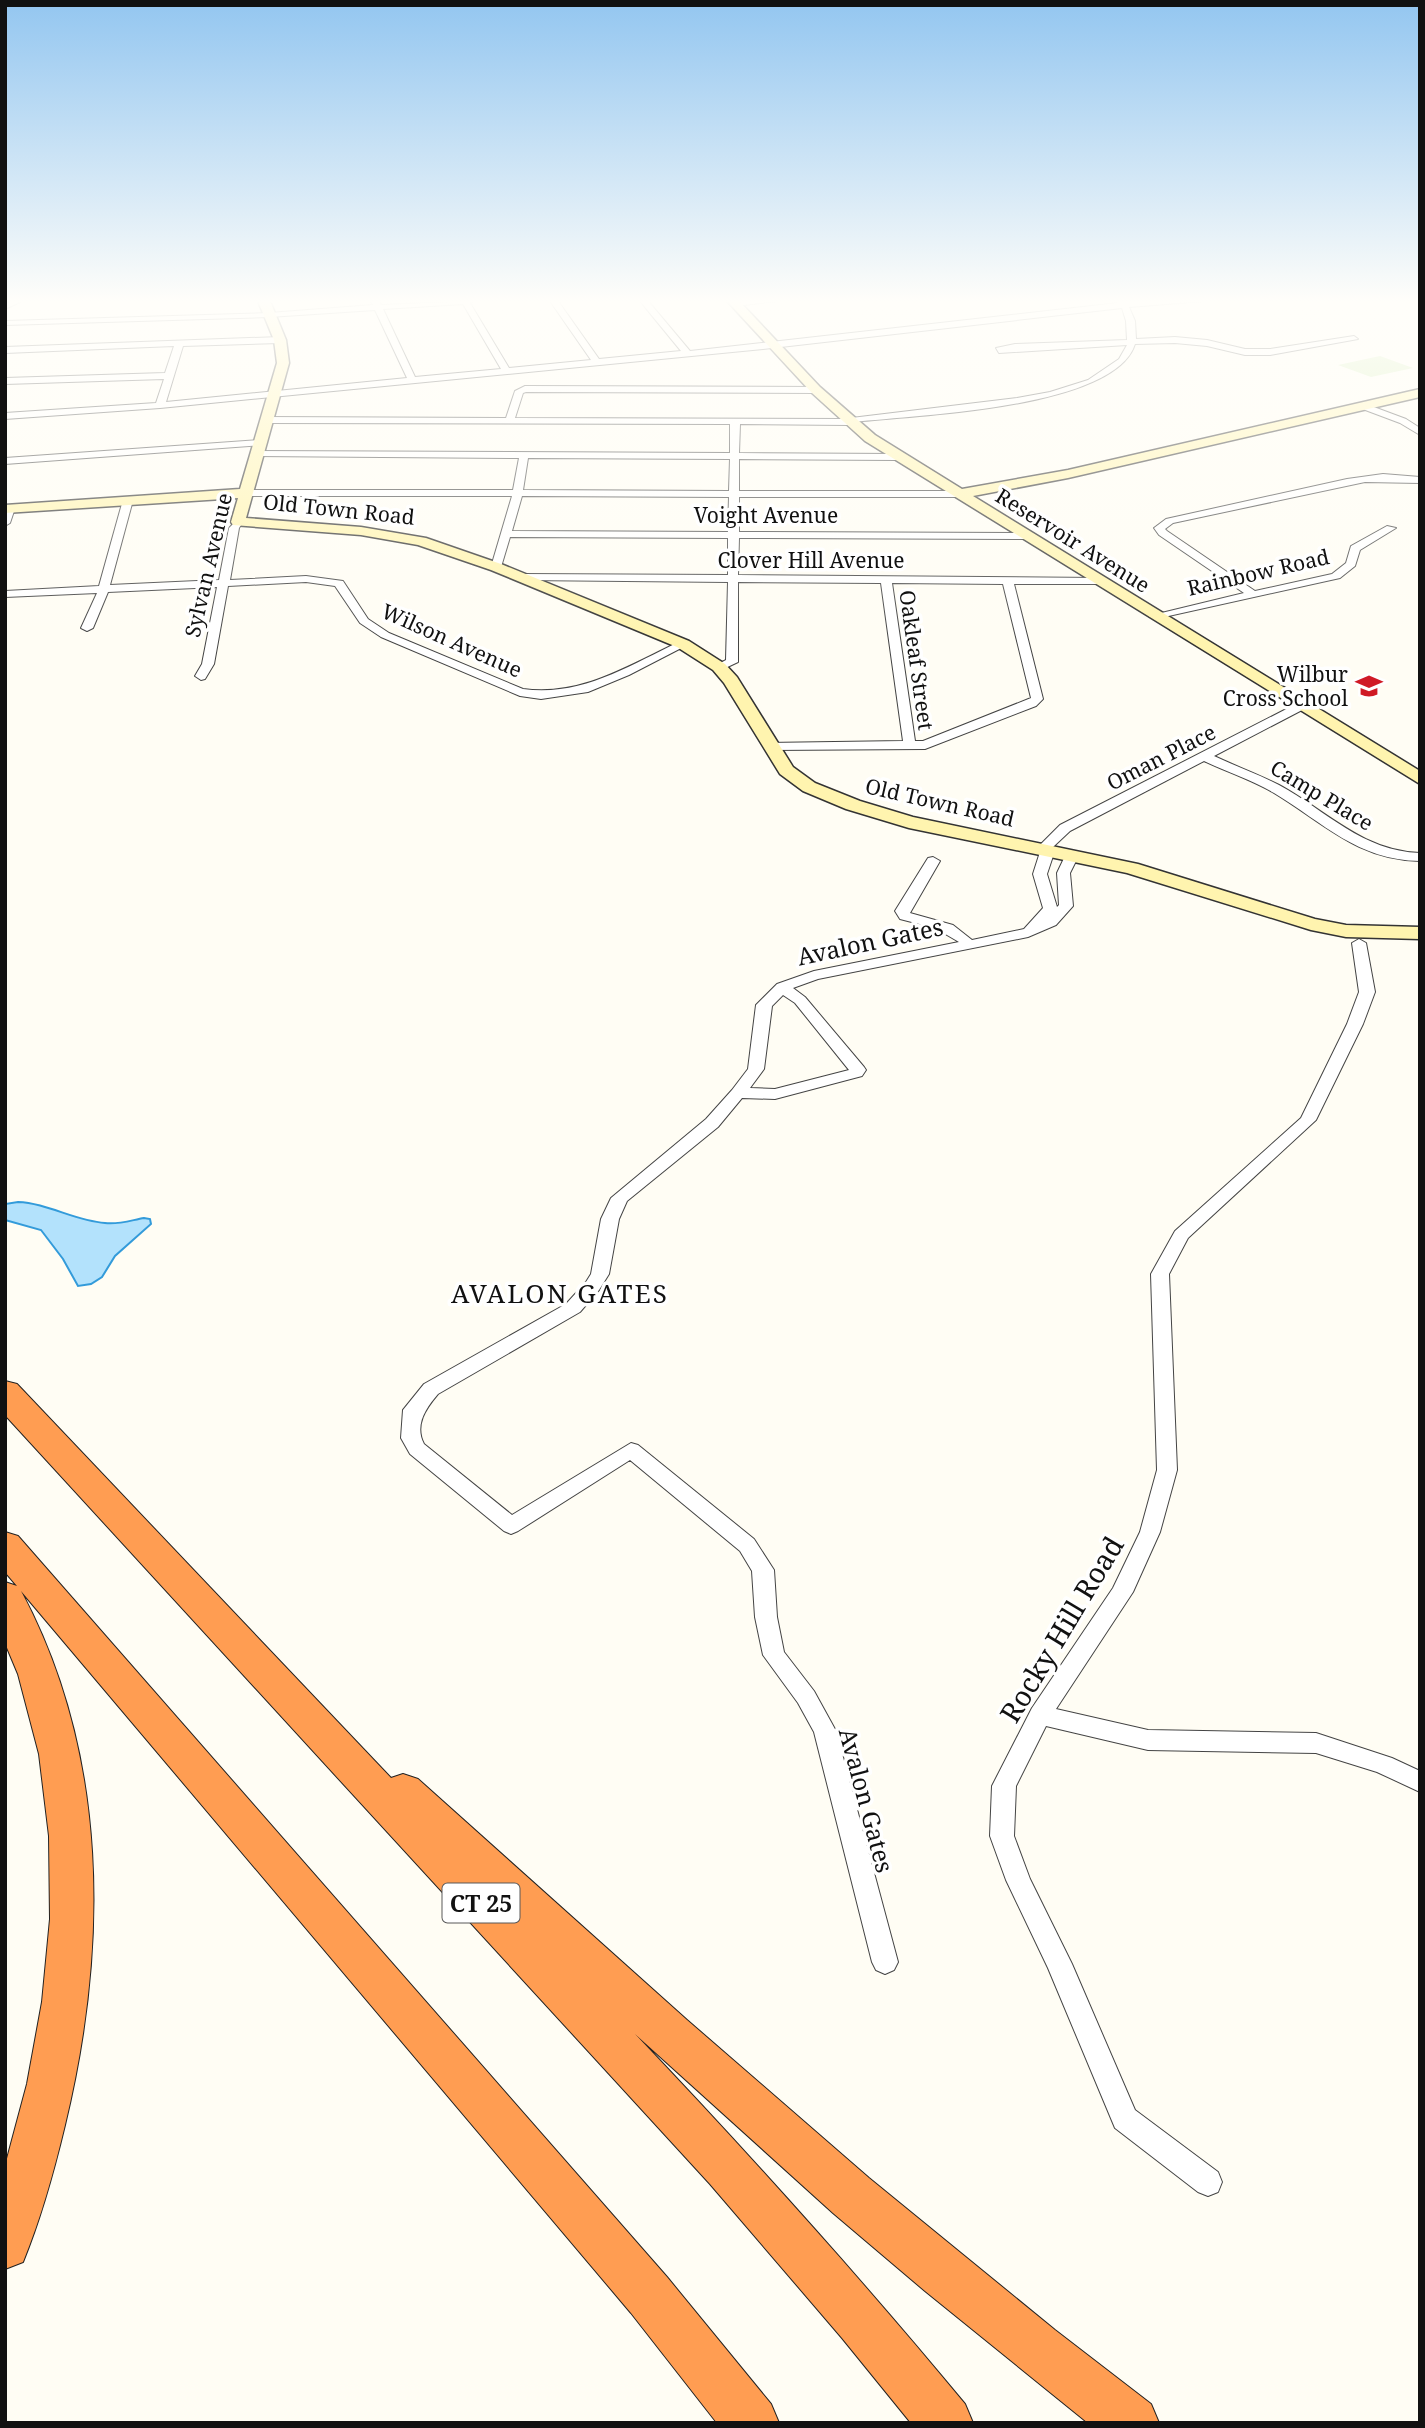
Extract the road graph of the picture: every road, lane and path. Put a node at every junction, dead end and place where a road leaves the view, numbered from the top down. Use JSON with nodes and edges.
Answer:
{"nodes":[{"id":1,"x":29,"y":414,"type":"edge"},
{"id":2,"x":268,"y":414,"type":"edge"},
{"id":3,"x":512,"y":414,"type":"edge"},
{"id":4,"x":716,"y":414,"type":"edge"},
{"id":5,"x":841,"y":414,"type":"edge"},
{"id":6,"x":900,"y":414,"type":"edge"},
{"id":7,"x":1327,"y":414,"type":"edge"},
{"id":8,"x":1385,"y":414,"type":"edge"},
{"id":9,"x":5,"y":416,"type":"edge"},
{"id":10,"x":266,"y":420,"type":"junction"},
{"id":11,"x":510,"y":421,"type":"junction"},
{"id":12,"x":848,"y":421,"type":"junction"},
{"id":13,"x":716,"y":422,"type":"junction"},
{"id":14,"x":735,"y":422,"type":"junction"},
{"id":15,"x":1420,"y":432,"type":"edge"},
{"id":16,"x":258,"y":449,"type":"junction"},
{"id":17,"x":524,"y":455,"type":"junction"},
{"id":18,"x":735,"y":457,"type":"junction"},
{"id":19,"x":897,"y":457,"type":"junction"},
{"id":20,"x":5,"y":461,"type":"edge"},
{"id":21,"x":1420,"y":480,"type":"edge"},
{"id":22,"x":245,"y":492,"type":"junction"},
{"id":23,"x":518,"y":493,"type":"junction"},
{"id":24,"x":733,"y":494,"type":"junction"},
{"id":25,"x":959,"y":495,"type":"junction"},
{"id":26,"x":128,"y":500,"type":"junction"},
{"id":27,"x":7,"y":513,"type":"edge"},
{"id":28,"x":238,"y":522,"type":"junction"},
{"id":29,"x":1391,"y":528,"type":"dead end"},
{"id":30,"x":506,"y":534,"type":"junction"},
{"id":31,"x":735,"y":534,"type":"junction"},
{"id":32,"x":1025,"y":536,"type":"junction"},
{"id":33,"x":496,"y":567,"type":"junction"},
{"id":34,"x":523,"y":578,"type":"junction"},
{"id":35,"x":732,"y":579,"type":"junction"},
{"id":36,"x":886,"y":580,"type":"junction"},
{"id":37,"x":1008,"y":580,"type":"junction"},
{"id":38,"x":1098,"y":581,"type":"junction"},
{"id":39,"x":223,"y":583,"type":"junction"},
{"id":40,"x":104,"y":589,"type":"junction"},
{"id":41,"x":5,"y":594,"type":"edge"},
{"id":42,"x":1253,"y":594,"type":"junction"},
{"id":43,"x":1155,"y":616,"type":"junction"},
{"id":44,"x":88,"y":628,"type":"dead end"},
{"id":45,"x":683,"y":644,"type":"junction"},
{"id":46,"x":719,"y":667,"type":"junction"},
{"id":47,"x":201,"y":676,"type":"dead end"},
{"id":48,"x":1300,"y":706,"type":"junction"},
{"id":49,"x":770,"y":746,"type":"junction"},
{"id":50,"x":910,"y":747,"type":"junction"},
{"id":51,"x":1205,"y":756,"type":"junction"},
{"id":52,"x":1420,"y":779,"type":"edge"},
{"id":53,"x":1045,"y":849,"type":"junction"},
{"id":54,"x":1072,"y":855,"type":"junction"},
{"id":55,"x":1420,"y":857,"type":"edge"},
{"id":56,"x":933,"y":861,"type":"dead end"},
{"id":57,"x":1420,"y":933,"type":"edge"},
{"id":58,"x":979,"y":943,"type":"junction"},
{"id":59,"x":1359,"y":943,"type":"dead end"},
{"id":60,"x":782,"y":988,"type":"junction"},
{"id":61,"x":738,"y":1093,"type":"junction"},
{"id":62,"x":5,"y":1393,"type":"edge"},
{"id":63,"x":5,"y":1546,"type":"edge"},
{"id":64,"x":5,"y":1598,"type":"edge"},
{"id":65,"x":232,"y":1636,"type":"junction"},
{"id":66,"x":1040,"y":1714,"type":"junction"},
{"id":67,"x":1420,"y":1782,"type":"edge"},
{"id":68,"x":885,"y":1962,"type":"dead end"},
{"id":69,"x":1208,"y":2182,"type":"dead end"},
{"id":70,"x":5,"y":2244,"type":"edge"},
{"id":71,"x":752,"y":2423,"type":"edge"},
{"id":72,"x":946,"y":2423,"type":"edge"},
{"id":73,"x":1132,"y":2423,"type":"edge"}],
"edges":[{"from":1,"to":9,"type":"street"},
{"from":2,"to":10,"type":"main road","name":"Sylvan Avenue"},
{"from":3,"to":11,"type":"street"},
{"from":4,"to":13,"type":"street"},
{"from":5,"to":12,"type":"main road","name":"Reservoir Avenue"},
{"from":6,"to":12,"type":"street"},
{"from":7,"to":25,"type":"main road"},
{"from":8,"to":15,"type":"street"},
{"from":10,"to":11,"type":"street"},
{"from":10,"to":16,"type":"main road","name":"Sylvan Avenue"},
{"from":11,"to":13,"type":"street"},
{"from":12,"to":14,"type":"street"},
{"from":12,"to":19,"type":"main road","name":"Reservoir Avenue"},
{"from":13,"to":14,"type":"street"},
{"from":14,"to":18,"type":"street"},
{"from":16,"to":17,"type":"street"},
{"from":16,"to":20,"type":"street"},
{"from":16,"to":22,"type":"main road","name":"Sylvan Avenue"},
{"from":17,"to":18,"type":"street"},
{"from":17,"to":23,"type":"street"},
{"from":18,"to":19,"type":"street"},
{"from":18,"to":24,"type":"street"},
{"from":19,"to":25,"type":"main road","name":"Reservoir Avenue"},
{"from":21,"to":42,"type":"street"},
{"from":22,"to":23,"type":"street"},
{"from":22,"to":26,"type":"main road","name":"Old Town Road"},
{"from":22,"to":28,"type":"main road","name":"Sylvan Avenue"},
{"from":23,"to":24,"type":"street"},
{"from":23,"to":30,"type":"street"},
{"from":24,"to":25,"type":"street"},
{"from":24,"to":31,"type":"street"},
{"from":25,"to":32,"type":"main road","name":"Reservoir Avenue"},
{"from":26,"to":27,"type":"main road","name":"Old Town Road"},
{"from":26,"to":40,"type":"street"},
{"from":28,"to":33,"type":"main road","name":"Old Town Road"},
{"from":28,"to":39,"type":"street","name":"Sylvan Avenue"},
{"from":29,"to":42,"type":"street","name":"Rainbow Road"},
{"from":30,"to":31,"type":"street","name":"Voight Avenue"},
{"from":30,"to":33,"type":"street"},
{"from":31,"to":32,"type":"street","name":"Voight Avenue"},
{"from":31,"to":35,"type":"street"},
{"from":32,"to":38,"type":"main road","name":"Reservoir Avenue"},
{"from":33,"to":34,"type":"main road","name":"Old Town Road"},
{"from":34,"to":35,"type":"street","name":"Clover Hill Avenue"},
{"from":34,"to":45,"type":"main road","name":"Old Town Road"},
{"from":35,"to":36,"type":"street","name":"Clover Hill Avenue"},
{"from":35,"to":46,"type":"street"},
{"from":36,"to":37,"type":"street","name":"Clover Hill Avenue"},
{"from":36,"to":50,"type":"street","name":"Oakleaf Street"},
{"from":37,"to":38,"type":"street","name":"Clover Hill Avenue"},
{"from":37,"to":50,"type":"street"},
{"from":38,"to":43,"type":"main road","name":"Reservoir Avenue"},
{"from":39,"to":40,"type":"street","name":"Wilson Avenue"},
{"from":39,"to":45,"type":"street","name":"Wilson Avenue"},
{"from":39,"to":47,"type":"street","name":"Sylvan Avenue"},
{"from":40,"to":41,"type":"street","name":"Wilson Avenue"},
{"from":40,"to":44,"type":"street"},
{"from":42,"to":43,"type":"street","name":"Rainbow Road"},
{"from":43,"to":48,"type":"main road","name":"Reservoir Avenue"},
{"from":45,"to":46,"type":"main road","name":"Old Town Road"},
{"from":46,"to":49,"type":"main road","name":"Old Town Road"},
{"from":48,"to":51,"type":"street","name":"Oman Place"},
{"from":48,"to":52,"type":"main road","name":"Reservoir Avenue"},
{"from":49,"to":50,"type":"street"},
{"from":49,"to":53,"type":"main road","name":"Old Town Road"},
{"from":51,"to":53,"type":"street","name":"Oman Place"},
{"from":51,"to":55,"type":"street","name":"Camp Place"},
{"from":53,"to":54,"type":"main road","name":"Old Town Road"},
{"from":53,"to":58,"type":"street","name":"Avalon Gates"},
{"from":54,"to":57,"type":"main road","name":"Old Town Road"},
{"from":54,"to":58,"type":"street","name":"Avalon Gates"},
{"from":56,"to":58,"type":"street","name":"Avalon Gates"},
{"from":58,"to":60,"type":"street","name":"Avalon Gates"},
{"from":59,"to":66,"type":"street","name":"Rocky Hill Road"},
{"from":60,"to":61,"type":"street","name":"Avalon Gates"},
{"from":60,"to":61,"type":"street","name":"Avalon Gates"},
{"from":61,"to":68,"type":"street","name":"Avalon Gates"},
{"from":62,"to":65,"type":"highway","number":"CT 25"},
{"from":63,"to":71,"type":"highway"},
{"from":64,"to":70,"type":"highway"},
{"from":65,"to":72,"type":"highway","number":"CT 25"},
{"from":65,"to":73,"type":"highway"},
{"from":66,"to":67,"type":"street"},
{"from":66,"to":69,"type":"street","name":"Rocky Hill Road"}]}
